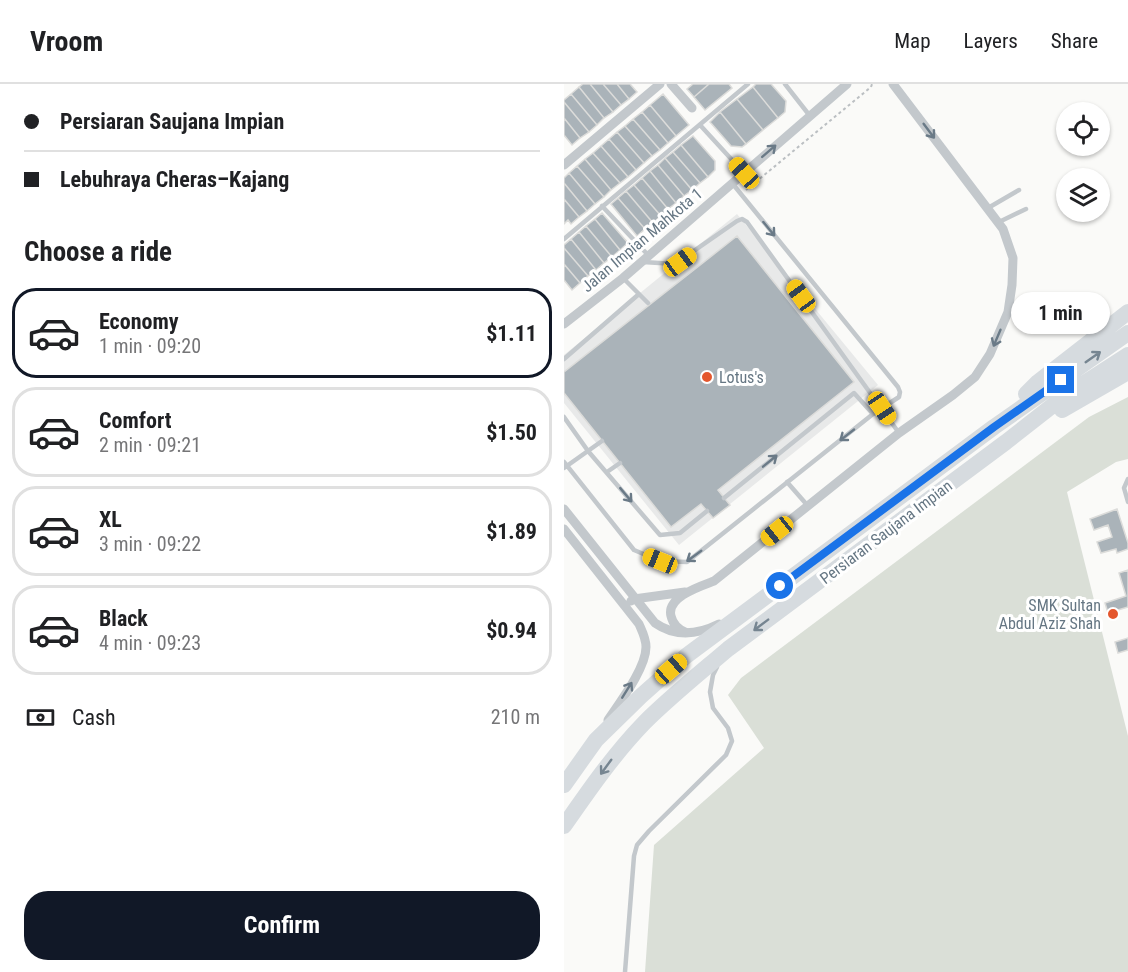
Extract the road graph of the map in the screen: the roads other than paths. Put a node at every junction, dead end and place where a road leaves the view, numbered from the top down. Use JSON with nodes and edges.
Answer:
{"nodes":[{"id":1,"x":660,"y":84,"type":"edge"},
{"id":2,"x":672,"y":84,"type":"edge"},
{"id":3,"x":748,"y":84,"type":"edge"},
{"id":4,"x":784,"y":84,"type":"edge"},
{"id":5,"x":847,"y":84,"type":"edge"},
{"id":6,"x":893,"y":84,"type":"edge"},
{"id":7,"x":692,"y":108,"type":"dead end"},
{"id":8,"x":810,"y":116,"type":"junction"},
{"id":9,"x":700,"y":125,"type":"junction"},
{"id":10,"x":564,"y":165,"type":"edge"},
{"id":11,"x":744,"y":173,"type":"junction"},
{"id":12,"x":732,"y":183,"type":"junction"},
{"id":13,"x":1019,"y":190,"type":"dead end"},
{"id":14,"x":602,"y":206,"type":"junction"},
{"id":15,"x":988,"y":208,"type":"junction"},
{"id":16,"x":1026,"y":208,"type":"dead end"},
{"id":17,"x":998,"y":222,"type":"junction"},
{"id":18,"x":564,"y":239,"type":"edge"},
{"id":19,"x":645,"y":259,"type":"junction"},
{"id":20,"x":623,"y":278,"type":"junction"},
{"id":21,"x":639,"y":294,"type":"junction"},
{"id":22,"x":648,"y":303,"type":"dead end"},
{"id":23,"x":1128,"y":312,"type":"edge"},
{"id":24,"x":564,"y":324,"type":"edge"},
{"id":25,"x":1128,"y":333,"type":"edge"},
{"id":26,"x":1128,"y":355,"type":"edge"},
{"id":27,"x":564,"y":360,"type":"edge"},
{"id":28,"x":1128,"y":372,"type":"edge"},
{"id":29,"x":882,"y":408,"type":"junction"},
{"id":30,"x":873,"y":414,"type":"junction"},
{"id":31,"x":564,"y":417,"type":"edge"},
{"id":32,"x":994,"y":427,"type":"junction"},
{"id":33,"x":899,"y":433,"type":"junction"},
{"id":34,"x":602,"y":441,"type":"dead end"},
{"id":35,"x":1006,"y":442,"type":"junction"},
{"id":36,"x":588,"y":451,"type":"junction"},
{"id":37,"x":620,"y":463,"type":"dead end"},
{"id":38,"x":565,"y":466,"type":"edge"},
{"id":39,"x":607,"y":472,"type":"junction"},
{"id":40,"x":1128,"y":479,"type":"edge"},
{"id":41,"x":787,"y":482,"type":"junction"},
{"id":42,"x":724,"y":498,"type":"dead end"},
{"id":43,"x":1128,"y":502,"type":"edge"},
{"id":44,"x":808,"y":506,"type":"junction"},
{"id":45,"x":564,"y":509,"type":"edge"},
{"id":46,"x":707,"y":511,"type":"dead end"},
{"id":47,"x":576,"y":525,"type":"junction"},
{"id":48,"x":565,"y":532,"type":"edge"},
{"id":49,"x":688,"y":591,"type":"junction"},
{"id":50,"x":634,"y":599,"type":"junction"},
{"id":51,"x":624,"y":606,"type":"junction"},
{"id":52,"x":745,"y":611,"type":"junction"},
{"id":53,"x":687,"y":633,"type":"junction"},
{"id":54,"x":728,"y":649,"type":"junction"},
{"id":55,"x":596,"y":740,"type":"junction"},
{"id":56,"x":564,"y":784,"type":"edge"},
{"id":57,"x":564,"y":826,"type":"edge"},
{"id":58,"x":625,"y":972,"type":"edge"}],
"edges":[{"from":1,"to":10,"type":"street"},
{"from":2,"to":7,"type":"street"},
{"from":3,"to":9,"type":"lane"},
{"from":4,"to":8,"type":"lane"},
{"from":5,"to":8,"type":"street","name":"Jalan Impian Mahkota 1"},
{"from":6,"to":15,"type":"street","one_way":true},
{"from":11,"to":8,"type":"street","name":"Jalan Impian Mahkota 1","one_way":true},
{"from":9,"to":11,"type":"lane"},
{"from":9,"to":14,"type":"lane"},
{"from":11,"to":12,"type":"street","name":"Jalan Impian Mahkota 1"},
{"from":12,"to":19,"type":"street","name":"Jalan Impian Mahkota 1"},
{"from":12,"to":29,"type":"lane","one_way":true},
{"from":13,"to":15,"type":"lane"},
{"from":14,"to":18,"type":"lane"},
{"from":14,"to":19,"type":"lane"},
{"from":15,"to":17,"type":"street"},
{"from":16,"to":17,"type":"lane"},
{"from":17,"to":33,"type":"street","one_way":true},
{"from":19,"to":20,"type":"street","name":"Jalan Impian Mahkota 1"},
{"from":19,"to":29,"type":"lane"},
{"from":20,"to":21,"type":"lane"},
{"from":20,"to":24,"type":"street","name":"Jalan Impian Mahkota 1"},
{"from":21,"to":22,"type":"lane"},
{"from":21,"to":27,"type":"lane"},
{"from":23,"to":32,"type":"highway"},
{"from":32,"to":25,"type":"highway","one_way":true},
{"from":26,"to":35,"type":"highway"},
{"from":28,"to":35,"type":"highway"},
{"from":29,"to":30,"type":"lane"},
{"from":29,"to":33,"type":"lane"},
{"from":30,"to":41,"type":"lane","one_way":true},
{"from":42,"to":30,"type":"lane","one_way":true},
{"from":31,"to":36,"type":"lane"},
{"from":32,"to":52,"type":"highway","name":"Persiaran Saujana Impian"},
{"from":33,"to":44,"type":"street"},
{"from":34,"to":36,"type":"lane"},
{"from":35,"to":54,"type":"highway","name":"Persiaran Saujana Impian","one_way":true},
{"from":36,"to":38,"type":"lane"},
{"from":36,"to":39,"type":"lane"},
{"from":37,"to":39,"type":"lane"},
{"from":41,"to":38,"type":"lane","one_way":true},
{"from":39,"to":46,"type":"lane","one_way":true},
{"from":40,"to":43,"type":"lane"},
{"from":41,"to":44,"type":"lane"},
{"from":44,"to":49,"type":"street"},
{"from":45,"to":47,"type":"street"},
{"from":47,"to":48,"type":"lane"},
{"from":47,"to":50,"type":"street"},
{"from":48,"to":51,"type":"street"},
{"from":49,"to":50,"type":"street"},
{"from":49,"to":53,"type":"street"},
{"from":50,"to":51,"type":"street"},
{"from":50,"to":53,"type":"street"},
{"from":55,"to":51,"type":"street","one_way":true},
{"from":52,"to":53,"type":"street"},
{"from":52,"to":55,"type":"highway","name":"Persiaran Saujana Impian"},
{"from":54,"to":57,"type":"highway","name":"Persiaran Saujana Impian","one_way":true},
{"from":54,"to":58,"type":"lane"},
{"from":55,"to":56,"type":"highway","name":"Persiaran Saujana Impian"}]}
